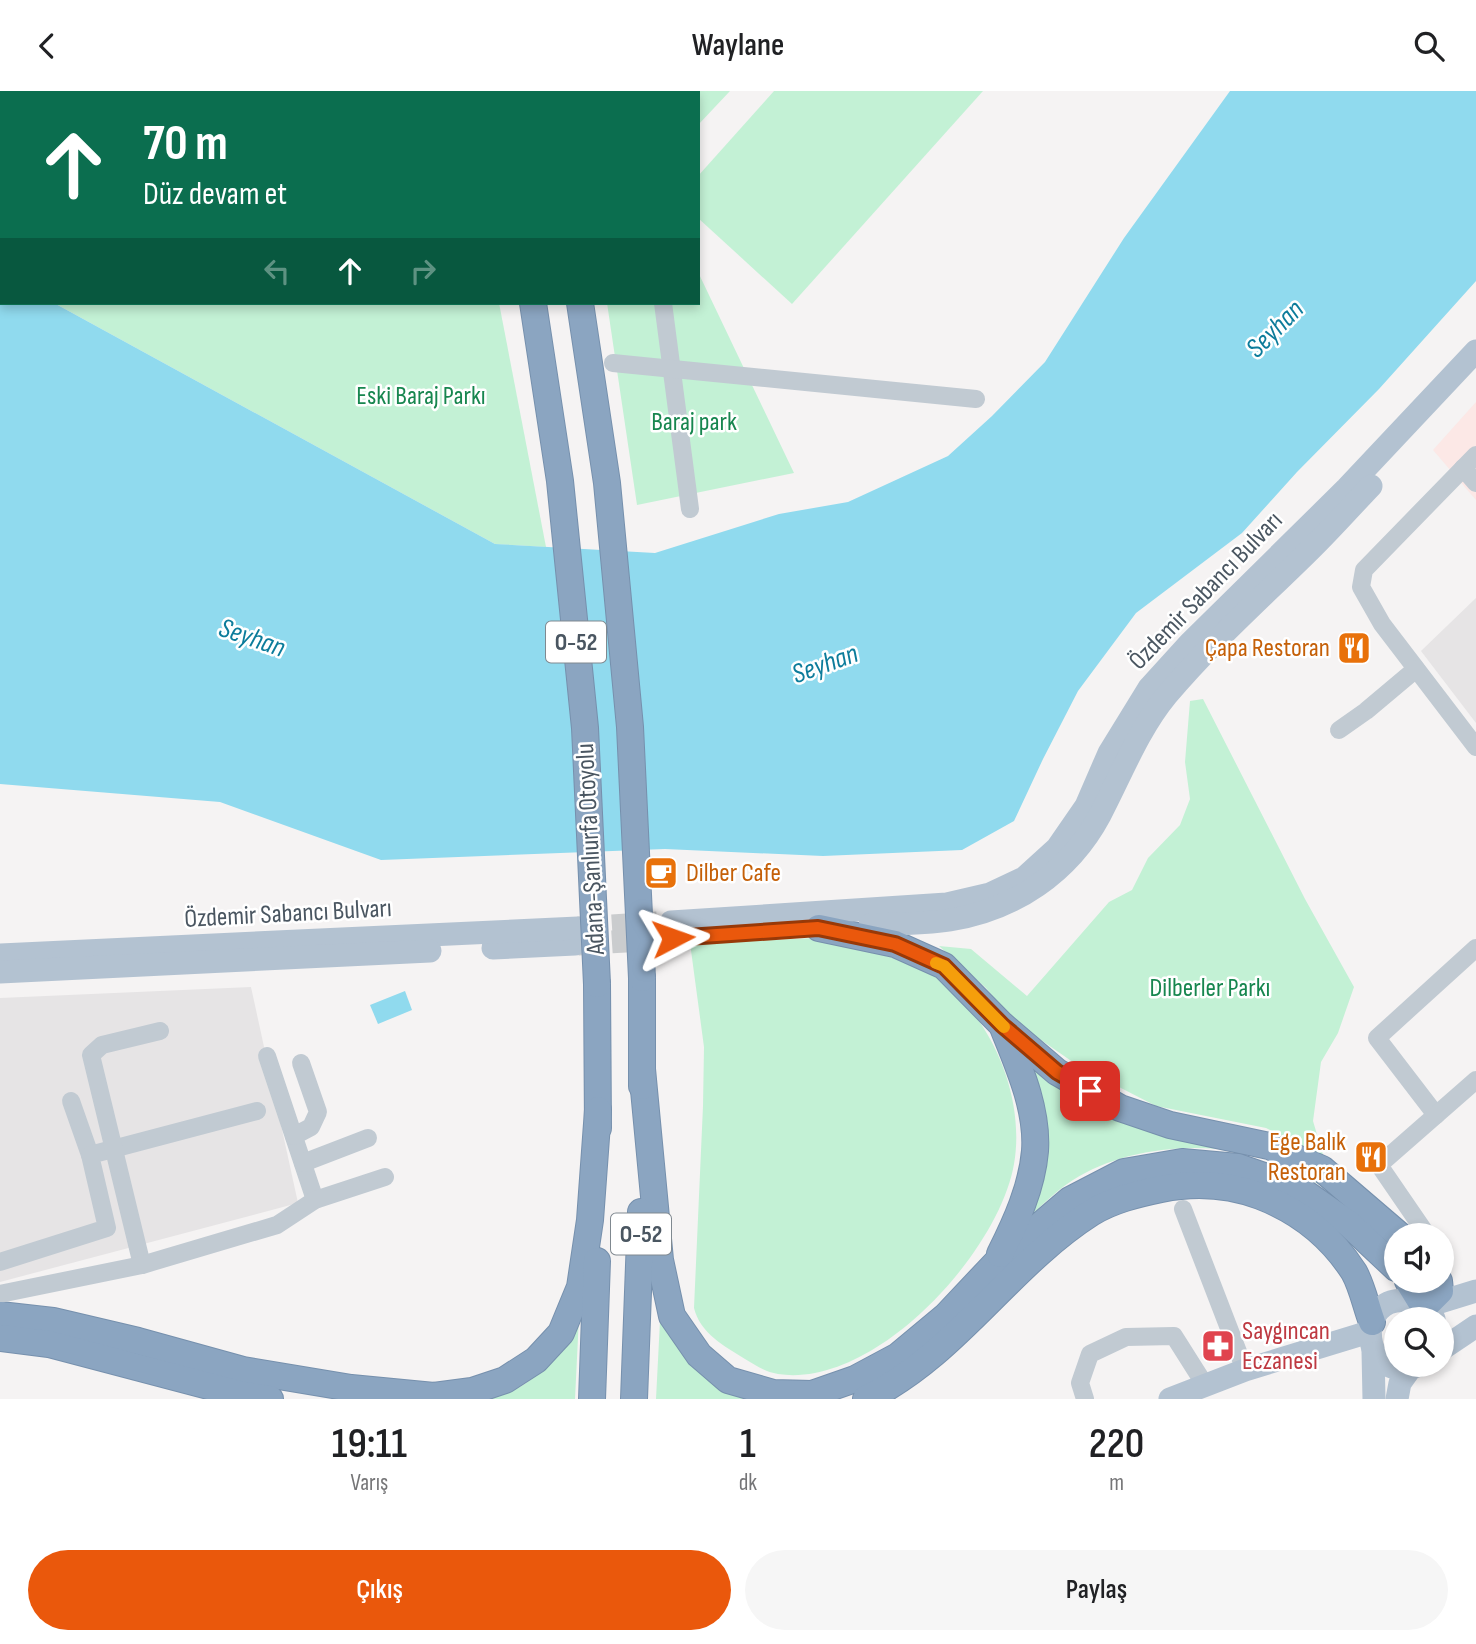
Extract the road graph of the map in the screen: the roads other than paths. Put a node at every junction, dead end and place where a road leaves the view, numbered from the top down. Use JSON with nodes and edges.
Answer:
{"nodes":[{"id":1,"x":533,"y":305,"type":"edge"},
{"id":2,"x":580,"y":305,"type":"edge"},
{"id":3,"x":663,"y":305,"type":"edge"},
{"id":4,"x":1476,"y":351,"type":"edge"},
{"id":5,"x":613,"y":363,"type":"dead end"},
{"id":6,"x":672,"y":369,"type":"junction"},
{"id":7,"x":1476,"y":374,"type":"edge"},
{"id":8,"x":976,"y":399,"type":"dead end"},
{"id":9,"x":1476,"y":455,"type":"edge"},
{"id":10,"x":1463,"y":468,"type":"junction"},
{"id":11,"x":1476,"y":483,"type":"edge"},
{"id":12,"x":690,"y":509,"type":"dead end"},
{"id":13,"x":1416,"y":669,"type":"junction"},
{"id":14,"x":1339,"y":730,"type":"dead end"},
{"id":15,"x":1476,"y":747,"type":"edge"},
{"id":16,"x":818,"y":928,"type":"junction"},
{"id":17,"x":1476,"y":948,"type":"edge"},
{"id":18,"x":0,"y":955,"type":"edge"},
{"id":19,"x":0,"y":972,"type":"edge"},
{"id":20,"x":1002,"y":1025,"type":"junction"},
{"id":21,"x":160,"y":1031,"type":"dead end"},
{"id":22,"x":267,"y":1056,"type":"dead end"},
{"id":23,"x":301,"y":1063,"type":"dead end"},
{"id":24,"x":642,"y":1069,"type":"junction"},
{"id":25,"x":1476,"y":1080,"type":"edge"},
{"id":26,"x":71,"y":1101,"type":"dead end"},
{"id":27,"x":598,"y":1110,"type":"junction"},
{"id":28,"x":257,"y":1111,"type":"dead end"},
{"id":29,"x":1436,"y":1115,"type":"junction"},
{"id":30,"x":294,"y":1136,"type":"junction"},
{"id":31,"x":368,"y":1138,"type":"dead end"},
{"id":32,"x":113,"y":1149,"type":"junction"},
{"id":33,"x":90,"y":1155,"type":"junction"},
{"id":34,"x":303,"y":1163,"type":"junction"},
{"id":35,"x":385,"y":1177,"type":"dead end"},
{"id":36,"x":315,"y":1201,"type":"junction"},
{"id":37,"x":1183,"y":1209,"type":"dead end"},
{"id":38,"x":1385,"y":1223,"type":"edge"},
{"id":39,"x":1419,"y":1223,"type":"edge"},
{"id":40,"x":1384,"y":1257,"type":"edge"},
{"id":41,"x":0,"y":1262,"type":"edge"},
{"id":42,"x":996,"y":1263,"type":"junction"},
{"id":43,"x":142,"y":1265,"type":"junction"},
{"id":44,"x":1476,"y":1291,"type":"edge"},
{"id":45,"x":0,"y":1294,"type":"edge"},
{"id":46,"x":1422,"y":1307,"type":"edge"},
{"id":47,"x":1442,"y":1307,"type":"edge"},
{"id":48,"x":0,"y":1315,"type":"edge"},
{"id":49,"x":1476,"y":1326,"type":"edge"},
{"id":50,"x":1371,"y":1335,"type":"junction"},
{"id":51,"x":0,"y":1338,"type":"edge"},
{"id":52,"x":1454,"y":1341,"type":"edge"},
{"id":53,"x":1384,"y":1359,"type":"edge"},
{"id":54,"x":1245,"y":1370,"type":"junction"},
{"id":55,"x":1406,"y":1377,"type":"edge"},
{"id":56,"x":1206,"y":1385,"type":"junction"},
{"id":57,"x":270,"y":1399,"type":"edge"},
{"id":58,"x":592,"y":1399,"type":"edge"},
{"id":59,"x":635,"y":1399,"type":"edge"},
{"id":60,"x":866,"y":1399,"type":"edge"},
{"id":61,"x":1085,"y":1399,"type":"edge"},
{"id":62,"x":1170,"y":1399,"type":"edge"},
{"id":63,"x":1374,"y":1399,"type":"edge"},
{"id":64,"x":1397,"y":1399,"type":"edge"}],
"edges":[{"from":1,"to":27,"type":"highway","name":"Adana-Şanlıurfa Otoyolu","number":"O-52","bridge":true},
{"from":2,"to":24,"type":"highway","name":"Adana-Şanlıurfa Otoyolu","number":"O-52","bridge":true},
{"from":3,"to":6,"type":"street"},
{"from":4,"to":16,"type":"main road","name":"Özdemir Sabancı Bulvarı"},
{"from":5,"to":6,"type":"street"},
{"from":6,"to":8,"type":"street"},
{"from":6,"to":12,"type":"street"},
{"from":7,"to":16,"type":"main road","name":"Özdemir Sabancı Bulvarı"},
{"from":9,"to":10,"type":"street"},
{"from":10,"to":11,"type":"street"},
{"from":10,"to":13,"type":"street"},
{"from":13,"to":14,"type":"street"},
{"from":13,"to":15,"type":"street"},
{"from":16,"to":20,"type":"highway"},
{"from":17,"to":29,"type":"street"},
{"from":18,"to":19,"type":"main road","name":"Özdemir Sabancı Bulvarı"},
{"from":20,"to":38,"type":"highway"},
{"from":20,"to":42,"type":"highway"},
{"from":21,"to":32,"type":"street"},
{"from":22,"to":30,"type":"street"},
{"from":23,"to":30,"type":"street"},
{"from":24,"to":42,"type":"highway"},
{"from":24,"to":59,"type":"highway","name":"Adana-Şanlıurfa Otoyolu","number":"O-52"},
{"from":25,"to":29,"type":"street"},
{"from":26,"to":33,"type":"street"},
{"from":27,"to":48,"type":"highway"},
{"from":27,"to":58,"type":"highway","name":"Adana-Şanlıurfa Otoyolu","number":"O-52"},
{"from":28,"to":32,"type":"street"},
{"from":29,"to":39,"type":"street"},
{"from":30,"to":34,"type":"street"},
{"from":31,"to":34,"type":"street"},
{"from":32,"to":33,"type":"street"},
{"from":32,"to":43,"type":"street"},
{"from":33,"to":41,"type":"street"},
{"from":34,"to":36,"type":"street"},
{"from":35,"to":36,"type":"street"},
{"from":36,"to":43,"type":"street"},
{"from":37,"to":54,"type":"street"},
{"from":40,"to":42,"type":"highway"},
{"from":43,"to":45,"type":"street"},
{"from":44,"to":47,"type":"main road"},
{"from":46,"to":50,"type":"main road"},
{"from":49,"to":52,"type":"main road"},
{"from":50,"to":53,"type":"main road"},
{"from":50,"to":54,"type":"main road"},
{"from":50,"to":60,"type":"highway"},
{"from":50,"to":63,"type":"main road"},
{"from":51,"to":57,"type":"highway"},
{"from":54,"to":56,"type":"main road"},
{"from":55,"to":64,"type":"main road"},
{"from":56,"to":61,"type":"street"},
{"from":56,"to":62,"type":"main road"}]}
